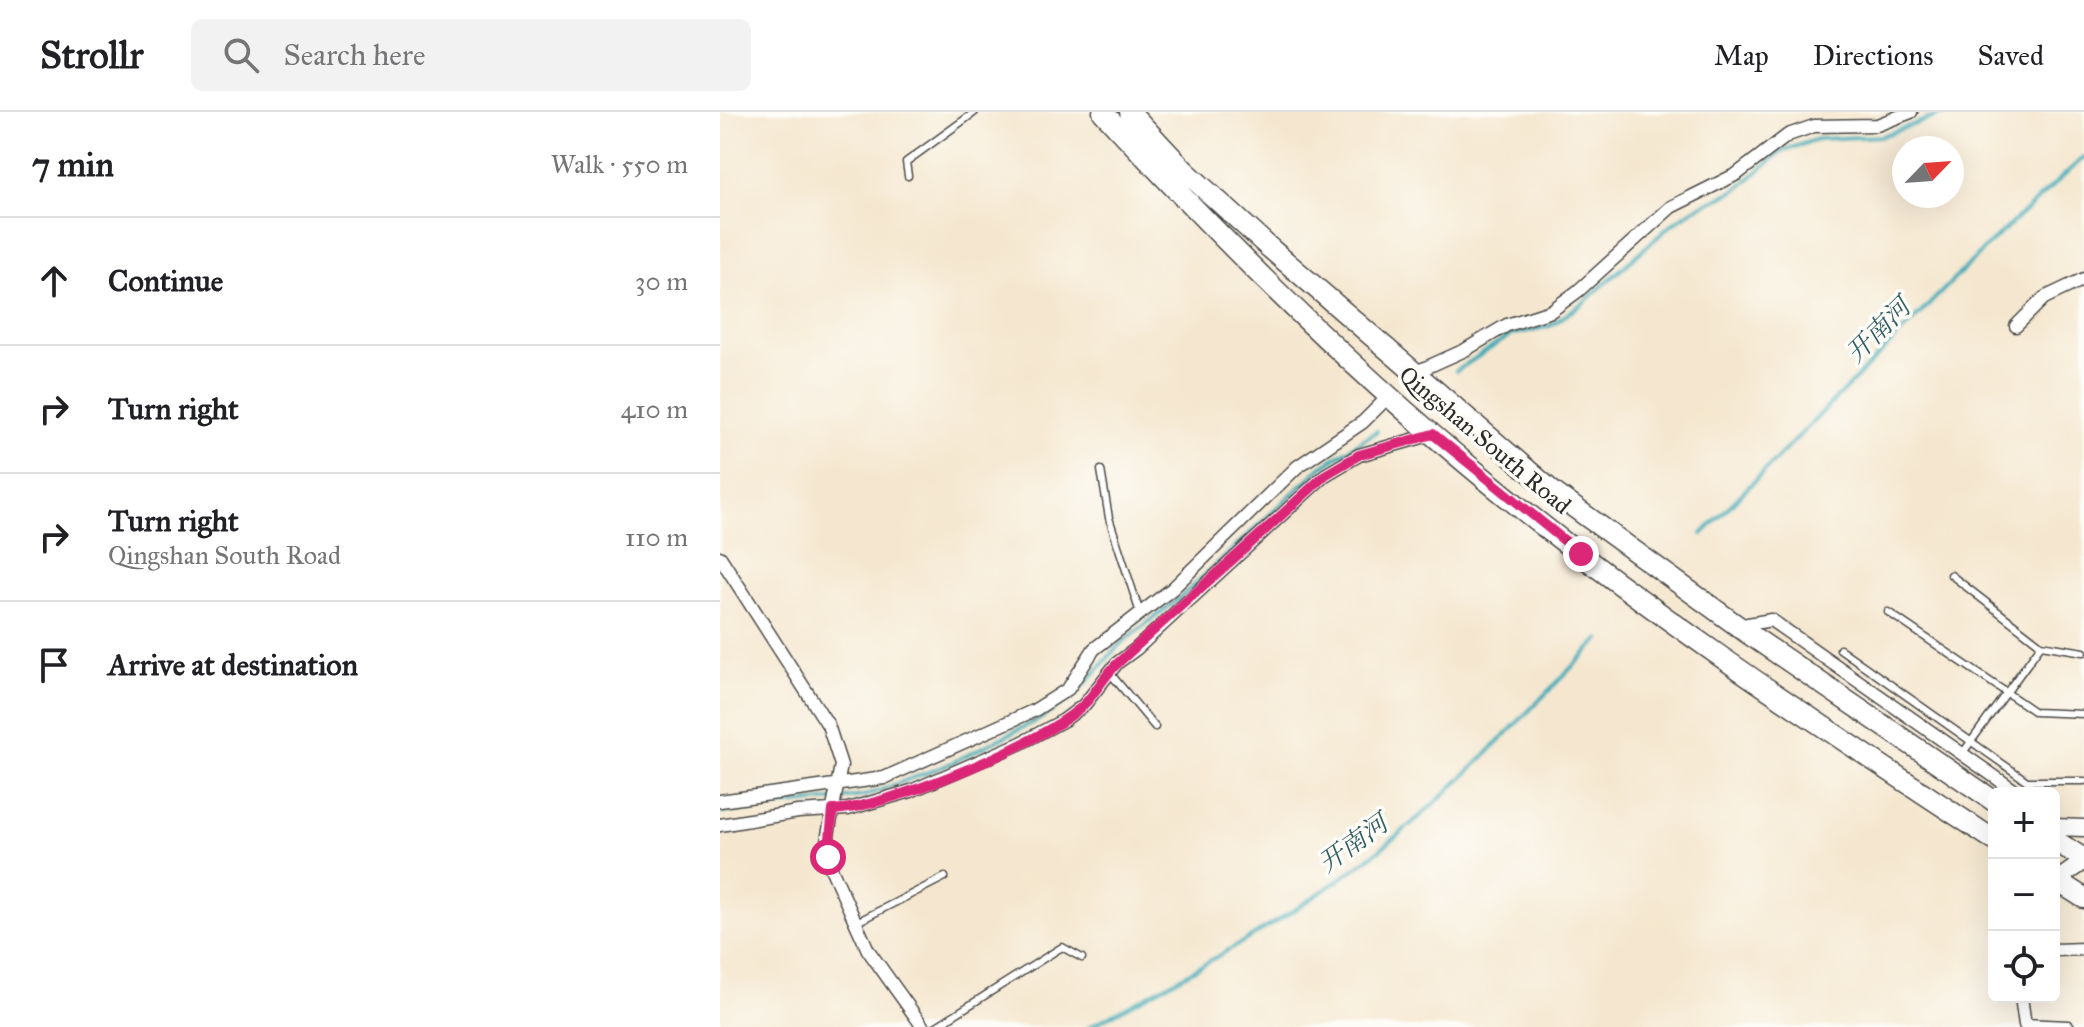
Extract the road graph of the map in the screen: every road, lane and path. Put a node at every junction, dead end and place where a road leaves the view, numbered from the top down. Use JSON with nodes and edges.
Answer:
{"nodes":[{"id":1,"x":975,"y":112,"type":"edge"},
{"id":2,"x":1103,"y":112,"type":"edge"},
{"id":3,"x":1130,"y":112,"type":"edge"},
{"id":4,"x":1911,"y":112,"type":"edge"},
{"id":5,"x":908,"y":176,"type":"dead end"},
{"id":6,"x":2084,"y":279,"type":"edge"},
{"id":7,"x":2016,"y":326,"type":"dead end"},
{"id":8,"x":1414,"y":373,"type":"junction"},
{"id":9,"x":1390,"y":395,"type":"junction"},
{"id":10,"x":1433,"y":434,"type":"junction"},
{"id":11,"x":1101,"y":470,"type":"dead end"},
{"id":12,"x":720,"y":557,"type":"edge"},
{"id":13,"x":1951,"y":575,"type":"dead end"},
{"id":14,"x":1888,"y":612,"type":"dead end"},
{"id":15,"x":1140,"y":613,"type":"junction"},
{"id":16,"x":1737,"y":626,"type":"junction"},
{"id":17,"x":2041,"y":645,"type":"junction"},
{"id":18,"x":1840,"y":649,"type":"dead end"},
{"id":19,"x":2084,"y":652,"type":"edge"},
{"id":20,"x":1109,"y":672,"type":"junction"},
{"id":21,"x":1882,"y":679,"type":"junction"},
{"id":22,"x":1872,"y":691,"type":"junction"},
{"id":23,"x":2007,"y":692,"type":"junction"},
{"id":24,"x":2084,"y":714,"type":"edge"},
{"id":25,"x":1155,"y":727,"type":"dead end"},
{"id":26,"x":1971,"y":741,"type":"junction"},
{"id":27,"x":1962,"y":754,"type":"junction"},
{"id":28,"x":2027,"y":781,"type":"junction"},
{"id":29,"x":2084,"y":781,"type":"edge"},
{"id":30,"x":838,"y":785,"type":"junction"},
{"id":31,"x":2010,"y":787,"type":"edge"},
{"id":32,"x":2023,"y":787,"type":"edge"},
{"id":33,"x":1988,"y":797,"type":"edge"},
{"id":34,"x":720,"y":801,"type":"edge"},
{"id":35,"x":833,"y":810,"type":"junction"},
{"id":36,"x":720,"y":825,"type":"edge"},
{"id":37,"x":2060,"y":827,"type":"edge"},
{"id":38,"x":2084,"y":828,"type":"edge"},
{"id":39,"x":1988,"y":836,"type":"edge"},
{"id":40,"x":2060,"y":844,"type":"edge"},
{"id":41,"x":2084,"y":860,"type":"edge"},
{"id":42,"x":945,"y":877,"type":"dead end"},
{"id":43,"x":2070,"y":886,"type":"edge"},
{"id":44,"x":854,"y":924,"type":"junction"},
{"id":45,"x":2084,"y":949,"type":"edge"},
{"id":46,"x":2060,"y":950,"type":"edge"},
{"id":47,"x":1082,"y":958,"type":"dead end"},
{"id":48,"x":2022,"y":1003,"type":"edge"},
{"id":49,"x":923,"y":1027,"type":"edge"},
{"id":50,"x":935,"y":1027,"type":"edge"},
{"id":51,"x":2068,"y":1027,"type":"edge"}],
"edges":[{"from":1,"to":5,"type":"lane"},
{"from":2,"to":9,"type":"main road","name":"Qingshan South Road"},
{"from":3,"to":8,"type":"main road","name":"Qingshan South Road"},
{"from":4,"to":8,"type":"street"},
{"from":6,"to":7,"type":"street"},
{"from":8,"to":16,"type":"main road","name":"Qingshan South Road"},
{"from":9,"to":10,"type":"main road","name":"Qingshan South Road"},
{"from":9,"to":15,"type":"street"},
{"from":10,"to":20,"type":"street"},
{"from":10,"to":39,"type":"main road","name":"Qingshan South Road"},
{"from":11,"to":15,"type":"lane"},
{"from":12,"to":30,"type":"street"},
{"from":13,"to":17,"type":"lane"},
{"from":14,"to":23,"type":"lane"},
{"from":15,"to":30,"type":"street"},
{"from":16,"to":22,"type":"street"},
{"from":16,"to":33,"type":"main road","name":"Qingshan South Road"},
{"from":17,"to":19,"type":"lane"},
{"from":17,"to":23,"type":"lane"},
{"from":18,"to":21,"type":"lane"},
{"from":20,"to":25,"type":"lane"},
{"from":20,"to":35,"type":"street"},
{"from":21,"to":22,"type":"lane"},
{"from":21,"to":26,"type":"lane"},
{"from":22,"to":27,"type":"street"},
{"from":23,"to":24,"type":"lane"},
{"from":23,"to":26,"type":"lane"},
{"from":26,"to":27,"type":"lane"},
{"from":26,"to":28,"type":"lane"},
{"from":27,"to":31,"type":"street"},
{"from":28,"to":29,"type":"lane"},
{"from":28,"to":32,"type":"lane"},
{"from":30,"to":34,"type":"street"},
{"from":30,"to":35,"type":"street"},
{"from":35,"to":36,"type":"street"},
{"from":35,"to":44,"type":"street"},
{"from":37,"to":38,"type":"street"},
{"from":40,"to":41,"type":"main road"},
{"from":41,"to":43,"type":"street"},
{"from":42,"to":44,"type":"lane"},
{"from":44,"to":49,"type":"street"},
{"from":45,"to":46,"type":"street"},
{"from":47,"to":50,"type":"lane"},
{"from":48,"to":51,"type":"street"}]}
